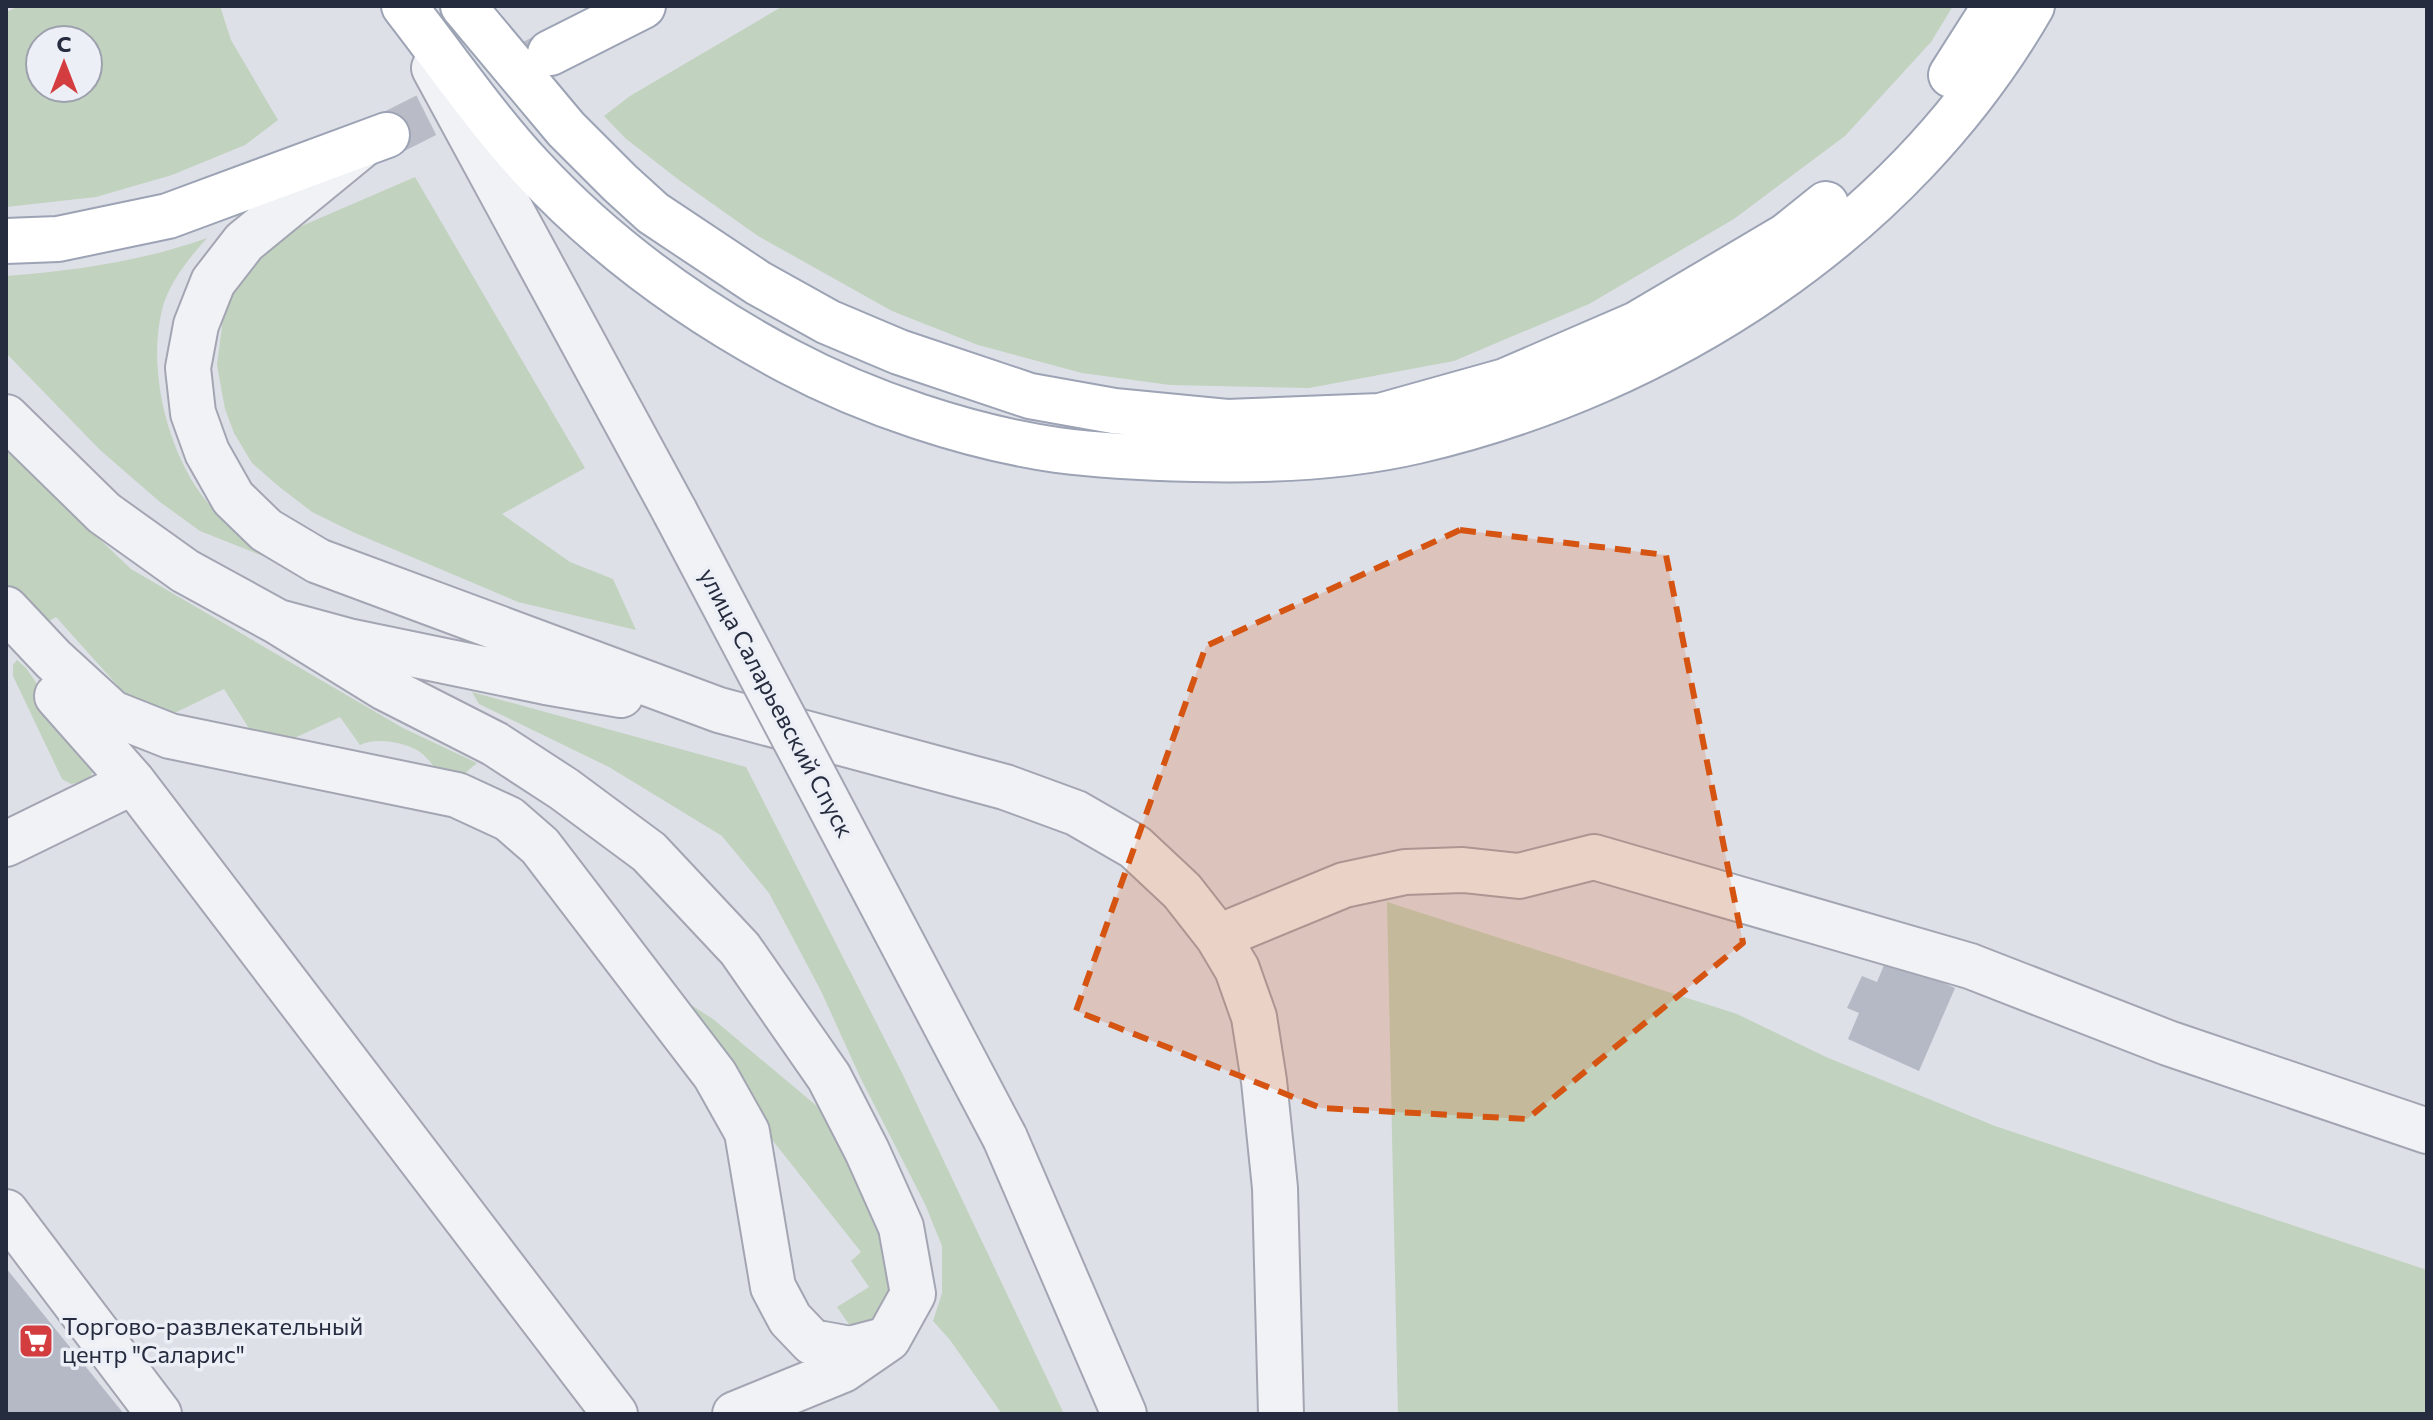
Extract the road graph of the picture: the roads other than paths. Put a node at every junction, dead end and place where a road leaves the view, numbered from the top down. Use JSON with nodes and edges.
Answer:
{"nodes":[{"id":1,"x":402,"y":6,"type":"edge"},
{"id":2,"x":463,"y":6,"type":"edge"},
{"id":3,"x":643,"y":6,"type":"edge"},
{"id":4,"x":1995,"y":6,"type":"edge"},
{"id":5,"x":2032,"y":6,"type":"edge"},
{"id":6,"x":550,"y":53,"type":"tunnel mouth"},
{"id":7,"x":374,"y":140,"type":"joint"},
{"id":8,"x":6,"y":241,"type":"edge"},
{"id":9,"x":6,"y":417,"type":"edge"},
{"id":10,"x":6,"y":609,"type":"edge"},
{"id":11,"x":278,"y":622,"type":"junction"},
{"id":12,"x":6,"y":646,"type":"edge"},
{"id":13,"x":719,"y":710,"type":"junction"},
{"id":14,"x":133,"y":782,"type":"junction"},
{"id":15,"x":6,"y":844,"type":"edge"},
{"id":16,"x":1218,"y":937,"type":"junction"},
{"id":17,"x":2427,"y":1131,"type":"edge"},
{"id":18,"x":6,"y":1212,"type":"edge"},
{"id":19,"x":888,"y":1339,"type":"junction"},
{"id":20,"x":159,"y":1414,"type":"edge"},
{"id":21,"x":615,"y":1414,"type":"edge"},
{"id":22,"x":735,"y":1414,"type":"edge"},
{"id":23,"x":1124,"y":1414,"type":"edge"},
{"id":24,"x":1281,"y":1414,"type":"edge"}],
"edges":[{"from":1,"to":5,"type":"main road"},
{"from":1,"to":23,"type":"street","name":"улица Саларьевский Спуск","bridge":true},
{"from":2,"to":4,"type":"main road"},
{"from":3,"to":6,"type":"main road"},
{"from":7,"to":8,"type":"main road"},
{"from":7,"to":13,"type":"street"},
{"from":9,"to":11,"type":"street"},
{"from":10,"to":19,"type":"street"},
{"from":11,"to":13,"type":"street"},
{"from":11,"to":19,"type":"street"},
{"from":12,"to":14,"type":"street"},
{"from":13,"to":16,"type":"street"},
{"from":14,"to":15,"type":"street"},
{"from":14,"to":21,"type":"street"},
{"from":16,"to":17,"type":"street"},
{"from":16,"to":24,"type":"street"},
{"from":18,"to":20,"type":"street"},
{"from":19,"to":22,"type":"street"}]}
